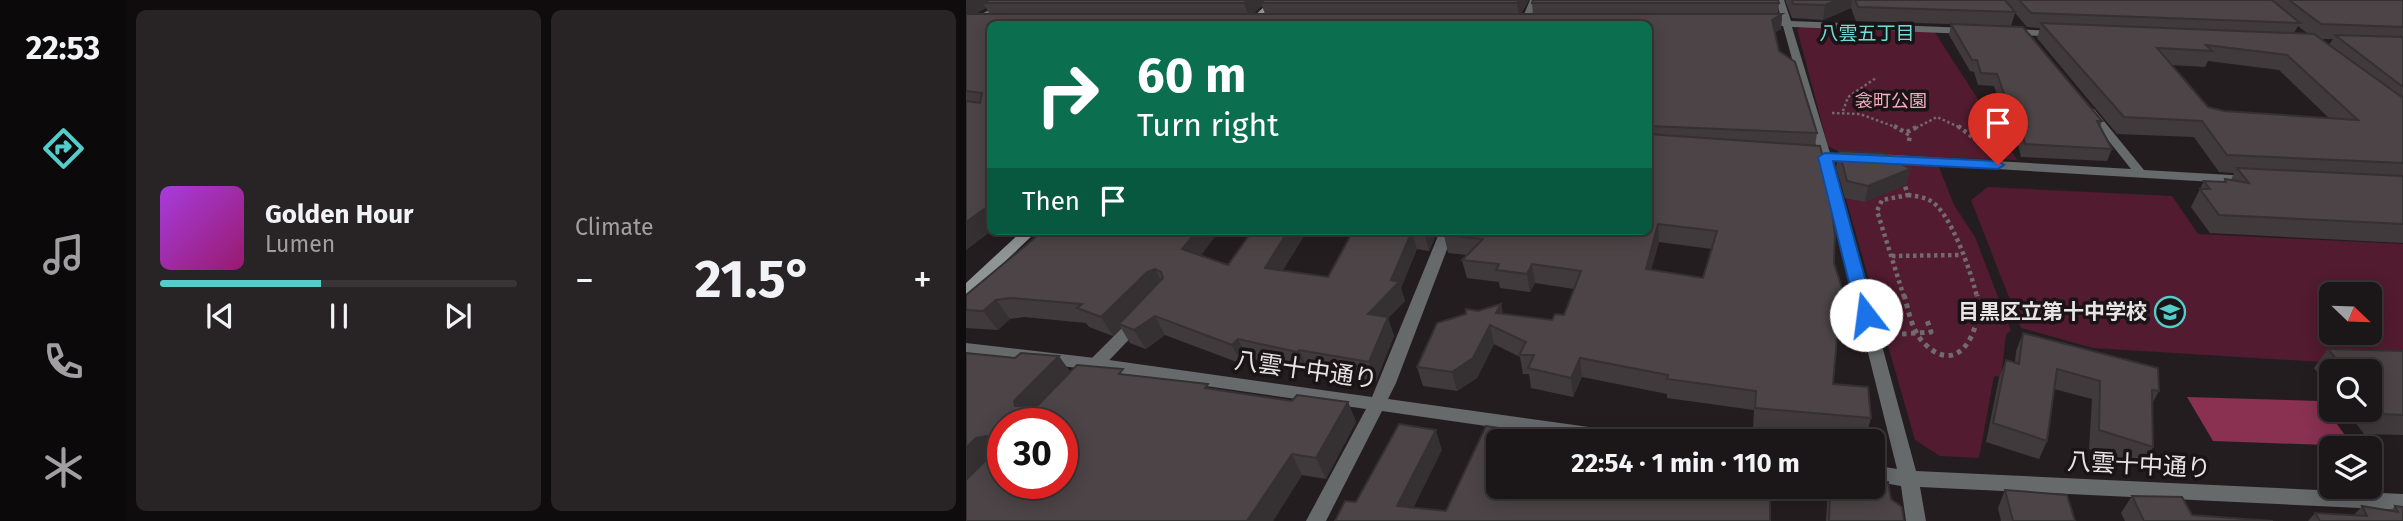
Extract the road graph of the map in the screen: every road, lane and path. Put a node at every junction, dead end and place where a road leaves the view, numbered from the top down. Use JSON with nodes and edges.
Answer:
{"nodes":[{"id":1,"x":1014,"y":0,"type":"edge"},
{"id":2,"x":1276,"y":0,"type":"edge"},
{"id":3,"x":1534,"y":0,"type":"edge"},
{"id":4,"x":1780,"y":0,"type":"edge"},
{"id":5,"x":2012,"y":18,"type":"edge"},
{"id":6,"x":1251,"y":21,"type":"edge"},
{"id":7,"x":1528,"y":21,"type":"edge"},
{"id":8,"x":967,"y":23,"type":"edge"},
{"id":9,"x":987,"y":23,"type":"edge"},
{"id":10,"x":1745,"y":23,"type":"edge"},
{"id":11,"x":1785,"y":23,"type":"junction"},
{"id":12,"x":1985,"y":31,"type":"edge"},
{"id":13,"x":1998,"y":32,"type":"edge"},
{"id":14,"x":2025,"y":33,"type":"junction"},
{"id":15,"x":2067,"y":34,"type":"edge"},
{"id":16,"x":2033,"y":43,"type":"edge"},
{"id":17,"x":1876,"y":78,"type":"dead end"},
{"id":18,"x":2084,"y":104,"type":"edge"},
{"id":19,"x":1843,"y":111,"type":"junction"},
{"id":20,"x":1831,"y":119,"type":"dead end"},
{"id":21,"x":1907,"y":133,"type":"junction"},
{"id":22,"x":1901,"y":145,"type":"dead end"},
{"id":23,"x":1795,"y":156,"type":"edge"},
{"id":24,"x":1825,"y":157,"type":"junction"},
{"id":25,"x":1895,"y":159,"type":"junction"},
{"id":26,"x":1998,"y":165,"type":"junction"},
{"id":27,"x":2141,"y":174,"type":"junction"},
{"id":28,"x":2265,"y":181,"type":"edge"},
{"id":29,"x":1908,"y":195,"type":"junction"},
{"id":30,"x":1026,"y":235,"type":"edge"},
{"id":31,"x":1445,"y":235,"type":"edge"},
{"id":32,"x":1960,"y":255,"type":"junction"},
{"id":33,"x":1892,"y":256,"type":"junction"},
{"id":34,"x":966,"y":291,"type":"edge"},
{"id":35,"x":1147,"y":312,"type":"edge"},
{"id":36,"x":1926,"y":317,"type":"dead end"},
{"id":37,"x":1916,"y":333,"type":"junction"},
{"id":38,"x":1902,"y":334,"type":"dead end"},
{"id":39,"x":966,"y":349,"type":"edge"},
{"id":40,"x":1095,"y":364,"type":"junction"},
{"id":41,"x":1077,"y":384,"type":"edge"},
{"id":42,"x":1377,"y":405,"type":"junction"},
{"id":43,"x":1552,"y":429,"type":"edge"},
{"id":44,"x":1885,"y":476,"type":"edge"},
{"id":45,"x":1909,"y":479,"type":"junction"},
{"id":46,"x":2403,"y":502,"type":"edge"},
{"id":47,"x":1316,"y":521,"type":"edge"},
{"id":48,"x":1916,"y":521,"type":"edge"}],
"edges":[{"from":1,"to":8,"type":"street"},
{"from":2,"to":6,"type":"street"},
{"from":3,"to":7,"type":"street"},
{"from":4,"to":11,"type":"street"},
{"from":5,"to":14,"type":"street"},
{"from":8,"to":9,"type":"street"},
{"from":10,"to":11,"type":"street"},
{"from":11,"to":12,"type":"street"},
{"from":11,"to":24,"type":"street"},
{"from":13,"to":14,"type":"street"},
{"from":14,"to":15,"type":"street"},
{"from":14,"to":16,"type":"street"},
{"from":17,"to":19,"type":"path"},
{"from":18,"to":27,"type":"street"},
{"from":19,"to":20,"type":"path"},
{"from":19,"to":21,"type":"path"},
{"from":21,"to":22,"type":"path"},
{"from":21,"to":26,"type":"path"},
{"from":23,"to":24,"type":"street"},
{"from":24,"to":25,"type":"street"},
{"from":24,"to":45,"type":"street"},
{"from":25,"to":26,"type":"street"},
{"from":25,"to":29,"type":"path"},
{"from":26,"to":27,"type":"street"},
{"from":27,"to":28,"type":"street"},
{"from":29,"to":32,"type":"path"},
{"from":29,"to":33,"type":"path"},
{"from":30,"to":34,"type":"street"},
{"from":31,"to":42,"type":"street"},
{"from":32,"to":33,"type":"path"},
{"from":32,"to":37,"type":"path"},
{"from":33,"to":37,"type":"path"},
{"from":35,"to":40,"type":"street"},
{"from":36,"to":37,"type":"path"},
{"from":37,"to":38,"type":"path"},
{"from":39,"to":40,"type":"street","name":"八雲十中通り"},
{"from":40,"to":41,"type":"street"},
{"from":40,"to":42,"type":"street","name":"八雲十中通り"},
{"from":42,"to":43,"type":"street","name":"八雲十中通り"},
{"from":42,"to":47,"type":"street"},
{"from":44,"to":45,"type":"street","name":"八雲十中通り"},
{"from":45,"to":46,"type":"street","name":"八雲十中通り"},
{"from":45,"to":48,"type":"street"}]}
